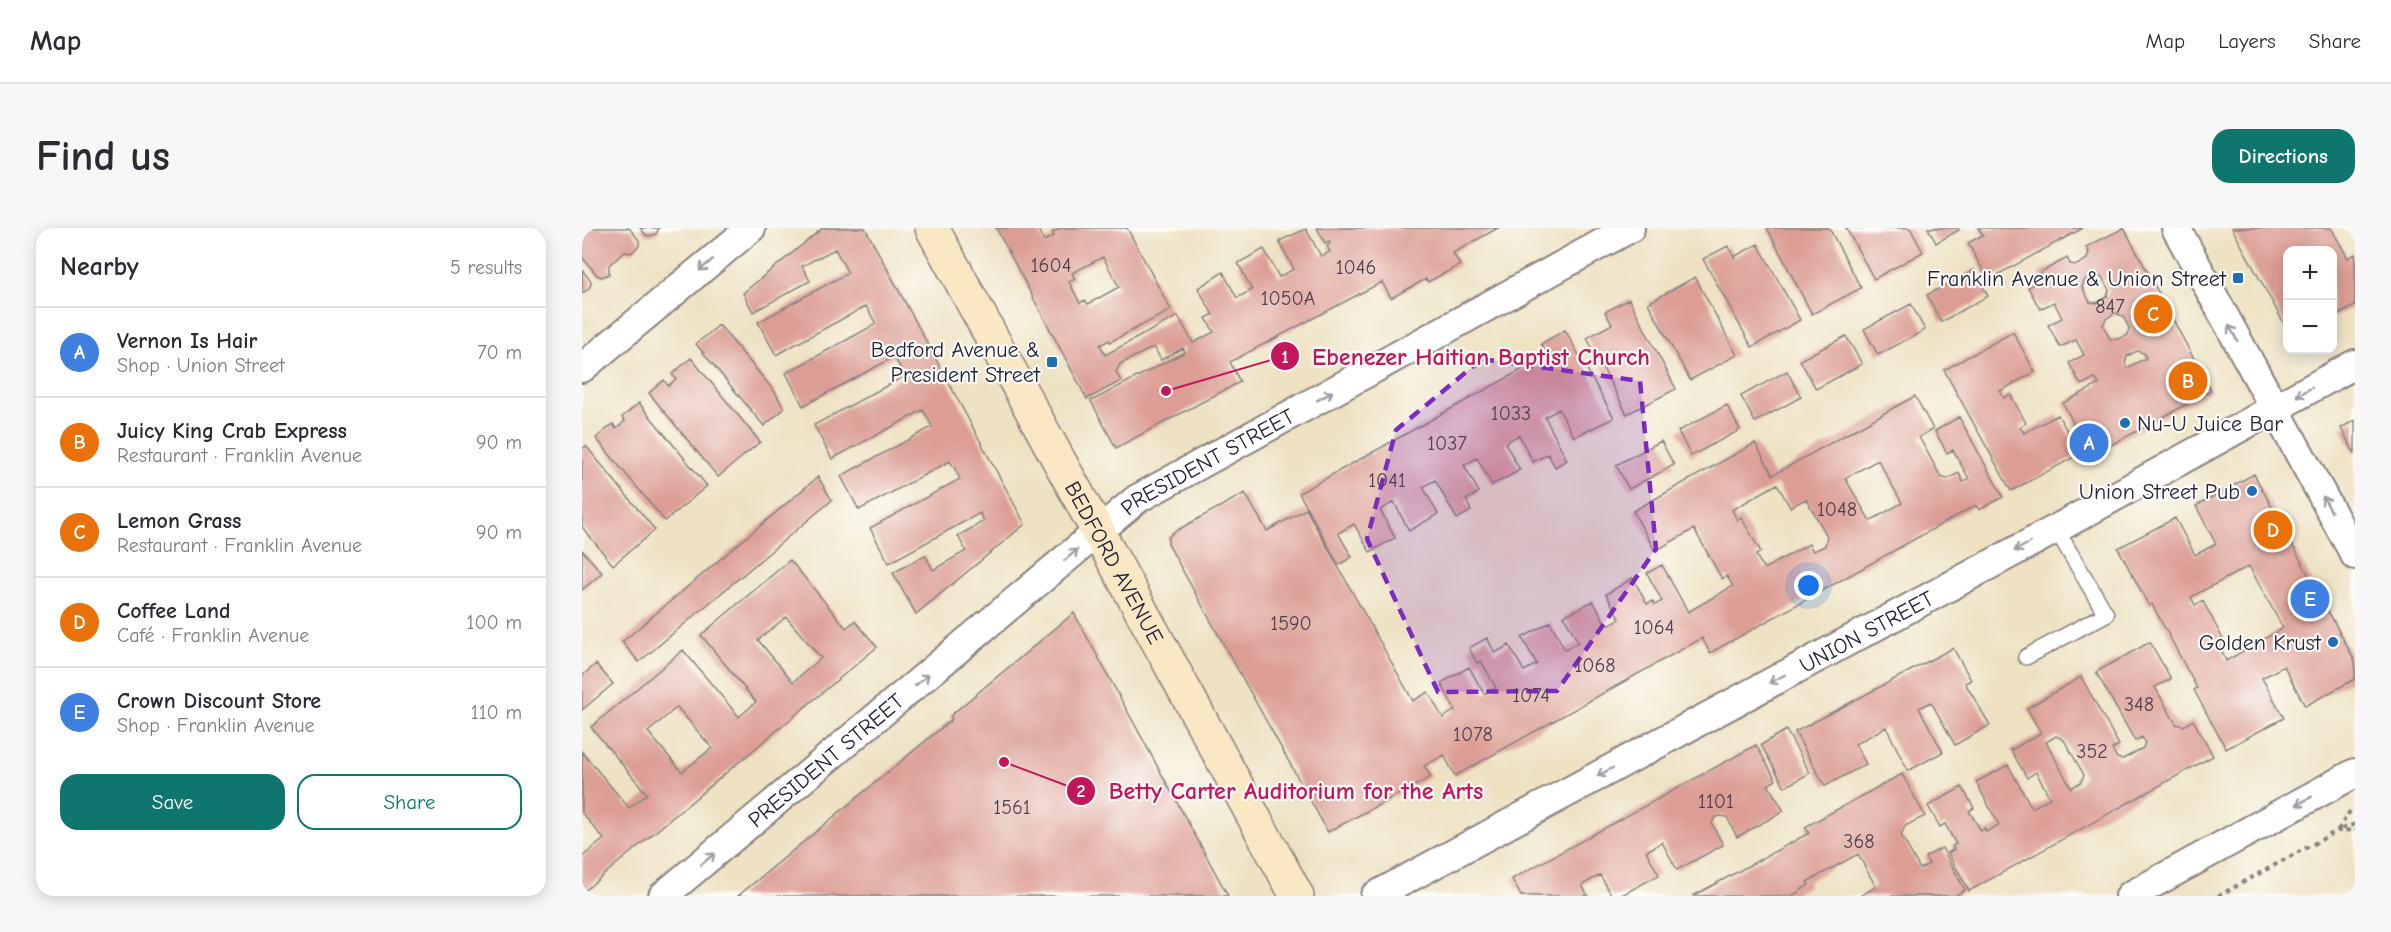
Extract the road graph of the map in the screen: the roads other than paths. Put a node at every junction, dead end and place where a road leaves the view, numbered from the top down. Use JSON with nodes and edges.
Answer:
{"nodes":[{"id":1,"x":932,"y":228,"type":"edge"},
{"id":2,"x":1630,"y":228,"type":"edge"},
{"id":3,"x":2176,"y":228,"type":"edge"},
{"id":4,"x":738,"y":232,"type":"edge"},
{"id":5,"x":2355,"y":364,"type":"edge"},
{"id":6,"x":582,"y":368,"type":"edge"},
{"id":7,"x":2274,"y":408,"type":"junction"},
{"id":8,"x":2056,"y":529,"type":"junction"},
{"id":9,"x":1098,"y":531,"type":"junction"},
{"id":10,"x":2355,"y":555,"type":"edge"},
{"id":11,"x":2026,"y":657,"type":"dead end"},
{"id":12,"x":2355,"y":773,"type":"edge"},
{"id":13,"x":663,"y":896,"type":"edge"},
{"id":14,"x":1297,"y":896,"type":"edge"},
{"id":15,"x":1375,"y":896,"type":"edge"},
{"id":16,"x":2130,"y":896,"type":"edge"}],
"edges":[{"from":1,"to":9,"type":"street","name":"BEDFORD AVENUE"},
{"from":9,"to":2,"type":"street","name":"PRESIDENT STREET","one_way":true},
{"from":7,"to":3,"type":"street","one_way":true},
{"from":4,"to":6,"type":"street","one_way":true},
{"from":5,"to":7,"type":"street","name":"UNION STREET","one_way":true},
{"from":7,"to":8,"type":"street","name":"UNION STREET"},
{"from":10,"to":7,"type":"street","one_way":true},
{"from":8,"to":11,"type":"lane"},
{"from":8,"to":15,"type":"street","name":"UNION STREET","one_way":true},
{"from":13,"to":9,"type":"street","name":"PRESIDENT STREET","one_way":true},
{"from":9,"to":14,"type":"street","name":"BEDFORD AVENUE"},
{"from":12,"to":16,"type":"street","one_way":true}]}
